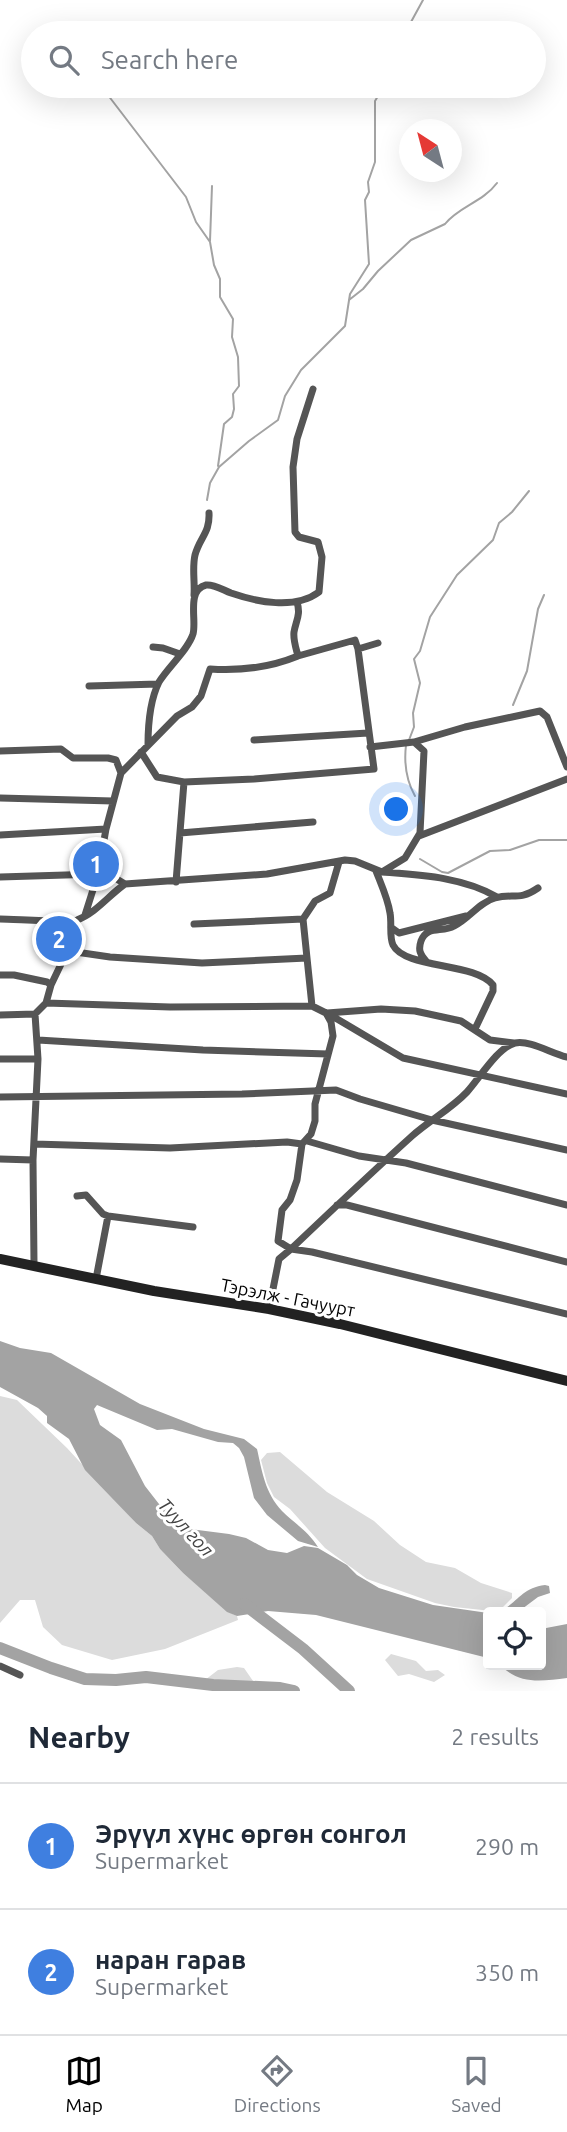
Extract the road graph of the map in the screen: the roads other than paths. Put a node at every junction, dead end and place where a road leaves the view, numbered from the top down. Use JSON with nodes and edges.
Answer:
{"nodes":[{"id":1,"x":313,"y":389,"type":"dead end"},
{"id":2,"x":209,"y":513,"type":"dead end"},
{"id":3,"x":194,"y":599,"type":"junction"},
{"id":4,"x":297,"y":602,"type":"junction"},
{"id":5,"x":378,"y":643,"type":"dead end"},
{"id":6,"x":153,"y":647,"type":"dead end"},
{"id":7,"x":358,"y":649,"type":"junction"},
{"id":8,"x":180,"y":654,"type":"junction"},
{"id":9,"x":298,"y":656,"type":"junction"},
{"id":10,"x":158,"y":684,"type":"junction"},
{"id":11,"x":89,"y":686,"type":"dead end"},
{"id":12,"x":368,"y":733,"type":"junction"},
{"id":13,"x":254,"y":740,"type":"dead end"},
{"id":14,"x":414,"y":742,"type":"junction"},
{"id":15,"x":148,"y":745,"type":"junction"},
{"id":16,"x":370,"y":747,"type":"junction"},
{"id":17,"x":0,"y":751,"type":"edge"},
{"id":18,"x":141,"y":752,"type":"junction"},
{"id":19,"x":567,"y":767,"type":"edge"},
{"id":20,"x":121,"y":773,"type":"junction"},
{"id":21,"x":567,"y":779,"type":"edge"},
{"id":22,"x":184,"y":782,"type":"junction"},
{"id":23,"x":0,"y":798,"type":"edge"},
{"id":24,"x":113,"y":801,"type":"junction"},
{"id":25,"x":313,"y":822,"type":"dead end"},
{"id":26,"x":106,"y":830,"type":"junction"},
{"id":27,"x":180,"y":832,"type":"junction"},
{"id":28,"x":0,"y":835,"type":"edge"},
{"id":29,"x":419,"y":836,"type":"junction"},
{"id":30,"x":339,"y":862,"type":"junction"},
{"id":31,"x":379,"y":871,"type":"junction"},
{"id":32,"x":98,"y":874,"type":"junction"},
{"id":33,"x":0,"y":877,"type":"edge"},
{"id":34,"x":176,"y":882,"type":"junction"},
{"id":35,"x":125,"y":884,"type":"junction"},
{"id":36,"x":537,"y":888,"type":"dead end"},
{"id":37,"x":497,"y":897,"type":"junction"},
{"id":38,"x":84,"y":915,"type":"junction"},
{"id":39,"x":467,"y":916,"type":"junction"},
{"id":40,"x":0,"y":919,"type":"edge"},
{"id":41,"x":303,"y":919,"type":"junction"},
{"id":42,"x":73,"y":921,"type":"junction"},
{"id":43,"x":194,"y":923,"type":"dead end"},
{"id":44,"x":392,"y":928,"type":"junction"},
{"id":45,"x":69,"y":951,"type":"junction"},
{"id":46,"x":307,"y":958,"type":"junction"},
{"id":47,"x":426,"y":961,"type":"junction"},
{"id":48,"x":0,"y":975,"type":"edge"},
{"id":49,"x":51,"y":985,"type":"junction"},
{"id":50,"x":46,"y":1003,"type":"junction"},
{"id":51,"x":312,"y":1006,"type":"junction"},
{"id":52,"x":327,"y":1013,"type":"junction"},
{"id":53,"x":35,"y":1014,"type":"junction"},
{"id":54,"x":0,"y":1015,"type":"edge"},
{"id":55,"x":475,"y":1029,"type":"junction"},
{"id":56,"x":38,"y":1040,"type":"junction"},
{"id":57,"x":514,"y":1044,"type":"junction"},
{"id":58,"x":328,"y":1054,"type":"junction"},
{"id":59,"x":567,"y":1057,"type":"edge"},
{"id":60,"x":0,"y":1059,"type":"edge"},
{"id":61,"x":38,"y":1059,"type":"junction"},
{"id":62,"x":480,"y":1077,"type":"junction"},
{"id":63,"x":321,"y":1089,"type":"junction"},
{"id":64,"x":567,"y":1094,"type":"edge"},
{"id":65,"x":37,"y":1095,"type":"junction"},
{"id":66,"x":0,"y":1097,"type":"edge"},
{"id":67,"x":432,"y":1120,"type":"junction"},
{"id":68,"x":304,"y":1143,"type":"junction"},
{"id":69,"x":34,"y":1144,"type":"junction"},
{"id":70,"x":567,"y":1150,"type":"edge"},
{"id":71,"x":0,"y":1159,"type":"edge"},
{"id":72,"x":388,"y":1159,"type":"junction"},
{"id":73,"x":33,"y":1160,"type":"junction"},
{"id":74,"x":76,"y":1196,"type":"dead end"},
{"id":75,"x":337,"y":1205,"type":"junction"},
{"id":76,"x":567,"y":1205,"type":"edge"},
{"id":77,"x":108,"y":1216,"type":"junction"},
{"id":78,"x":193,"y":1227,"type":"dead end"},
{"id":79,"x":291,"y":1249,"type":"junction"},
{"id":80,"x":0,"y":1259,"type":"edge"},
{"id":81,"x":567,"y":1262,"type":"edge"},
{"id":82,"x":34,"y":1264,"type":"junction"},
{"id":83,"x":96,"y":1279,"type":"junction"},
{"id":84,"x":269,"y":1309,"type":"junction"},
{"id":85,"x":567,"y":1314,"type":"edge"},
{"id":86,"x":567,"y":1381,"type":"edge"},
{"id":87,"x":0,"y":1666,"type":"edge"},
{"id":88,"x":20,"y":1675,"type":"dead end"}],
"edges":[{"from":1,"to":4,"type":"street"},
{"from":2,"to":3,"type":"street"},
{"from":3,"to":4,"type":"street"},
{"from":3,"to":8,"type":"street"},
{"from":4,"to":9,"type":"street"},
{"from":5,"to":7,"type":"street"},
{"from":6,"to":8,"type":"street"},
{"from":7,"to":9,"type":"street"},
{"from":7,"to":12,"type":"street"},
{"from":8,"to":10,"type":"street"},
{"from":9,"to":15,"type":"street"},
{"from":10,"to":11,"type":"street"},
{"from":10,"to":15,"type":"street"},
{"from":12,"to":13,"type":"street"},
{"from":12,"to":16,"type":"street"},
{"from":14,"to":16,"type":"street"},
{"from":14,"to":19,"type":"street"},
{"from":14,"to":29,"type":"street"},
{"from":15,"to":18,"type":"street"},
{"from":16,"to":22,"type":"street"},
{"from":17,"to":20,"type":"street"},
{"from":18,"to":20,"type":"street"},
{"from":18,"to":22,"type":"street"},
{"from":20,"to":24,"type":"street"},
{"from":21,"to":29,"type":"street"},
{"from":22,"to":27,"type":"street"},
{"from":23,"to":24,"type":"street"},
{"from":24,"to":26,"type":"street"},
{"from":25,"to":27,"type":"street"},
{"from":26,"to":28,"type":"street"},
{"from":26,"to":32,"type":"street"},
{"from":27,"to":34,"type":"street"},
{"from":29,"to":31,"type":"street"},
{"from":30,"to":31,"type":"street"},
{"from":30,"to":34,"type":"street"},
{"from":30,"to":41,"type":"street"},
{"from":31,"to":37,"type":"street"},
{"from":31,"to":44,"type":"street"},
{"from":32,"to":33,"type":"street"},
{"from":32,"to":35,"type":"street"},
{"from":32,"to":38,"type":"street"},
{"from":34,"to":35,"type":"street"},
{"from":35,"to":38,"type":"street"},
{"from":36,"to":37,"type":"street"},
{"from":37,"to":39,"type":"street"},
{"from":38,"to":42,"type":"street"},
{"from":39,"to":44,"type":"street"},
{"from":39,"to":47,"type":"street"},
{"from":40,"to":42,"type":"street"},
{"from":41,"to":43,"type":"street"},
{"from":41,"to":46,"type":"street"},
{"from":42,"to":45,"type":"street"},
{"from":44,"to":47,"type":"street"},
{"from":45,"to":46,"type":"street"},
{"from":45,"to":49,"type":"street"},
{"from":46,"to":51,"type":"street"},
{"from":47,"to":55,"type":"street"},
{"from":48,"to":49,"type":"street"},
{"from":49,"to":50,"type":"street"},
{"from":50,"to":51,"type":"street"},
{"from":50,"to":53,"type":"street"},
{"from":51,"to":52,"type":"street"},
{"from":52,"to":55,"type":"street"},
{"from":52,"to":58,"type":"street"},
{"from":52,"to":62,"type":"street"},
{"from":53,"to":54,"type":"street"},
{"from":53,"to":56,"type":"street"},
{"from":55,"to":57,"type":"street"},
{"from":56,"to":58,"type":"street"},
{"from":56,"to":61,"type":"street"},
{"from":57,"to":59,"type":"street"},
{"from":57,"to":62,"type":"street"},
{"from":58,"to":63,"type":"street"},
{"from":60,"to":61,"type":"street"},
{"from":61,"to":65,"type":"street"},
{"from":62,"to":64,"type":"street"},
{"from":62,"to":67,"type":"street"},
{"from":63,"to":65,"type":"street"},
{"from":63,"to":67,"type":"street"},
{"from":63,"to":68,"type":"street"},
{"from":65,"to":66,"type":"street"},
{"from":65,"to":69,"type":"street"},
{"from":67,"to":70,"type":"street"},
{"from":67,"to":72,"type":"street"},
{"from":68,"to":69,"type":"street"},
{"from":68,"to":72,"type":"street"},
{"from":68,"to":79,"type":"street"},
{"from":69,"to":73,"type":"street"},
{"from":71,"to":73,"type":"street"},
{"from":72,"to":75,"type":"street"},
{"from":72,"to":76,"type":"street"},
{"from":73,"to":82,"type":"street"},
{"from":74,"to":77,"type":"street"},
{"from":75,"to":79,"type":"street"},
{"from":75,"to":81,"type":"street"},
{"from":77,"to":78,"type":"street"},
{"from":77,"to":83,"type":"street"},
{"from":79,"to":84,"type":"street"},
{"from":79,"to":85,"type":"street"},
{"from":80,"to":82,"type":"main road","name":"Тэрэлж - Гачуурт"},
{"from":82,"to":83,"type":"main road","name":"Тэрэлж - Гачуурт"},
{"from":83,"to":84,"type":"main road","name":"Тэрэлж - Гачуурт"},
{"from":84,"to":86,"type":"main road","name":"Тэрэлж - Гачуурт"},
{"from":87,"to":88,"type":"street"}]}
